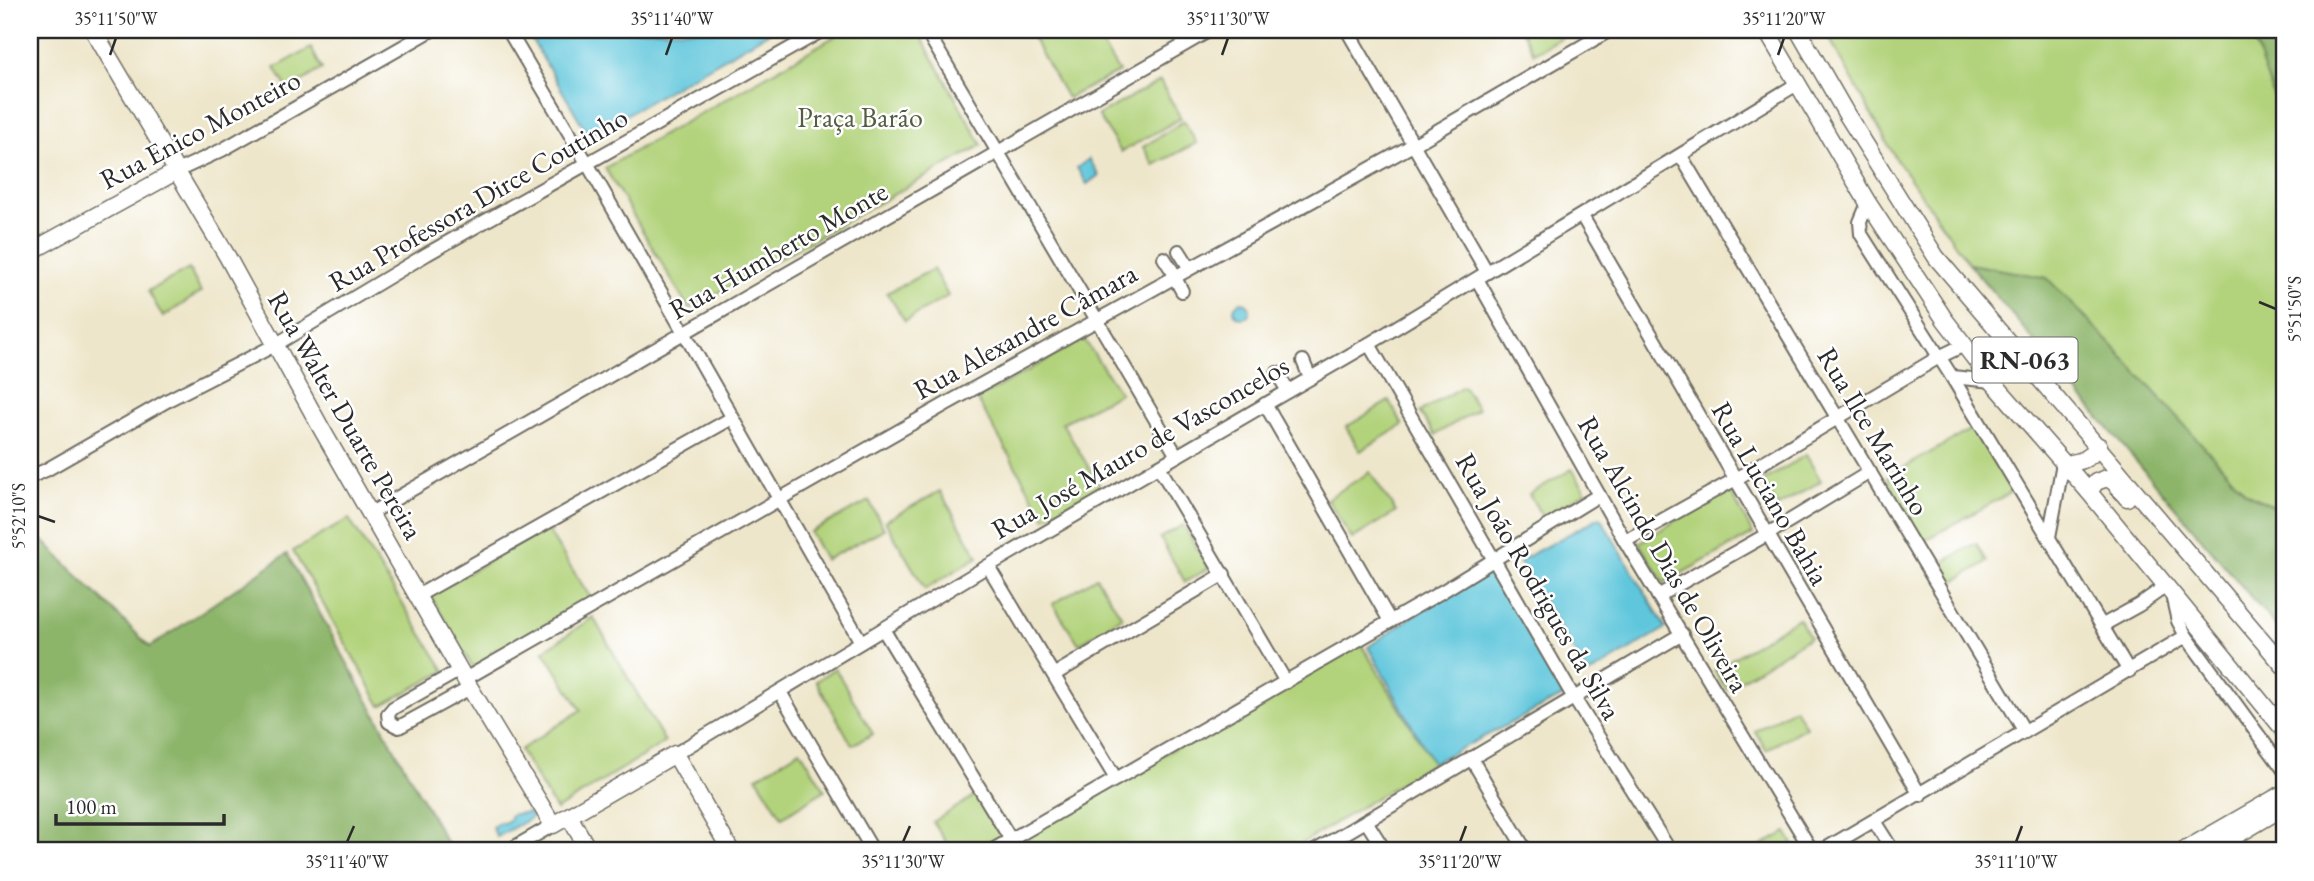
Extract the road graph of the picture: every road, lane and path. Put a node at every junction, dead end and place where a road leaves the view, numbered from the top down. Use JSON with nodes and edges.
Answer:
{"nodes":[{"id":1,"x":93,"y":30,"type":"edge"},
{"id":2,"x":432,"y":30,"type":"edge"},
{"id":3,"x":508,"y":30,"type":"edge"},
{"id":4,"x":823,"y":30,"type":"edge"},
{"id":5,"x":926,"y":30,"type":"edge"},
{"id":6,"x":1210,"y":30,"type":"edge"},
{"id":7,"x":1347,"y":30,"type":"edge"},
{"id":8,"x":1610,"y":30,"type":"edge"},
{"id":9,"x":1766,"y":30,"type":"edge"},
{"id":10,"x":1798,"y":30,"type":"edge"},
{"id":11,"x":1797,"y":84,"type":"junction"},
{"id":12,"x":1413,"y":145,"type":"junction"},
{"id":13,"x":997,"y":150,"type":"junction"},
{"id":14,"x":1681,"y":156,"type":"junction"},
{"id":15,"x":587,"y":163,"type":"junction"},
{"id":16,"x":177,"y":171,"type":"junction"},
{"id":17,"x":1868,"y":203,"type":"junction"},
{"id":18,"x":1582,"y":216,"type":"junction"},
{"id":19,"x":30,"y":251,"type":"edge"},
{"id":20,"x":1179,"y":251,"type":"dead end"},
{"id":21,"x":1164,"y":258,"type":"dead end"},
{"id":22,"x":1189,"y":267,"type":"junction"},
{"id":23,"x":1174,"y":275,"type":"junction"},
{"id":24,"x":1482,"y":276,"type":"junction"},
{"id":25,"x":1182,"y":291,"type":"dead end"},
{"id":26,"x":1096,"y":320,"type":"junction"},
{"id":27,"x":684,"y":333,"type":"junction"},
{"id":28,"x":1369,"y":344,"type":"junction"},
{"id":29,"x":275,"y":345,"type":"junction"},
{"id":30,"x":1964,"y":345,"type":"junction"},
{"id":31,"x":1939,"y":357,"type":"junction"},
{"id":32,"x":1303,"y":361,"type":"dead end"},
{"id":33,"x":1277,"y":373,"type":"dead end"},
{"id":34,"x":1952,"y":377,"type":"junction"},
{"id":35,"x":1310,"y":378,"type":"junction"},
{"id":36,"x":1992,"y":381,"type":"junction"},
{"id":37,"x":1288,"y":391,"type":"junction"},
{"id":38,"x":1265,"y":404,"type":"junction"},
{"id":39,"x":1838,"y":416,"type":"junction"},
{"id":40,"x":732,"y":418,"type":"junction"},
{"id":41,"x":2099,"y":446,"type":"junction"},
{"id":42,"x":1177,"y":456,"type":"junction"},
{"id":43,"x":2064,"y":464,"type":"junction"},
{"id":44,"x":1159,"y":467,"type":"junction"},
{"id":45,"x":1870,"y":472,"type":"junction"},
{"id":46,"x":30,"y":477,"type":"edge"},
{"id":47,"x":1734,"y":480,"type":"junction"},
{"id":48,"x":2089,"y":492,"type":"junction"},
{"id":49,"x":1599,"y":495,"type":"junction"},
{"id":50,"x":780,"y":499,"type":"junction"},
{"id":51,"x":371,"y":513,"type":"junction"},
{"id":52,"x":2169,"y":530,"type":"junction"},
{"id":53,"x":1766,"y":535,"type":"junction"},
{"id":54,"x":2049,"y":537,"type":"junction"},
{"id":55,"x":1625,"y":541,"type":"junction"},
{"id":56,"x":1494,"y":558,"type":"junction"},
{"id":57,"x":988,"y":566,"type":"junction"},
{"id":58,"x":1224,"y":574,"type":"junction"},
{"id":59,"x":2169,"y":589,"type":"junction"},
{"id":60,"x":419,"y":595,"type":"junction"},
{"id":61,"x":1658,"y":596,"type":"junction"},
{"id":62,"x":1390,"y":621,"type":"junction"},
{"id":63,"x":2103,"y":625,"type":"junction"},
{"id":64,"x":883,"y":629,"type":"junction"},
{"id":65,"x":1682,"y":634,"type":"junction"},
{"id":66,"x":2186,"y":636,"type":"junction"},
{"id":67,"x":861,"y":642,"type":"junction"},
{"id":68,"x":2284,"y":666,"type":"edge"},
{"id":69,"x":2129,"y":671,"type":"junction"},
{"id":70,"x":1055,"y":674,"type":"junction"},
{"id":71,"x":465,"y":679,"type":"junction"},
{"id":72,"x":1286,"y":682,"type":"junction"},
{"id":73,"x":780,"y":691,"type":"junction"},
{"id":74,"x":1574,"y":698,"type":"junction"},
{"id":75,"x":2284,"y":730,"type":"edge"},
{"id":76,"x":2025,"y":732,"type":"junction"},
{"id":77,"x":675,"y":754,"type":"junction"},
{"id":78,"x":1471,"y":758,"type":"junction"},
{"id":79,"x":2284,"y":770,"type":"edge"},
{"id":80,"x":1116,"y":779,"type":"junction"},
{"id":81,"x":2284,"y":793,"type":"edge"},
{"id":82,"x":1920,"y":795,"type":"junction"},
{"id":83,"x":2284,"y":807,"type":"edge"},
{"id":84,"x":569,"y":816,"type":"junction"},
{"id":85,"x":1366,"y":821,"type":"junction"},
{"id":86,"x":1874,"y":821,"type":"junction"},
{"id":87,"x":553,"y":825,"type":"junction"},
{"id":88,"x":1012,"y":840,"type":"junction"},
{"id":89,"x":508,"y":851,"type":"edge"},
{"id":90,"x":589,"y":851,"type":"edge"},
{"id":91,"x":731,"y":851,"type":"edge"},
{"id":92,"x":873,"y":851,"type":"edge"},
{"id":93,"x":991,"y":851,"type":"edge"},
{"id":94,"x":1315,"y":851,"type":"edge"},
{"id":95,"x":1385,"y":851,"type":"edge"},
{"id":96,"x":1526,"y":851,"type":"edge"},
{"id":97,"x":1670,"y":851,"type":"edge"},
{"id":98,"x":1812,"y":851,"type":"edge"},
{"id":99,"x":1822,"y":851,"type":"edge"},
{"id":100,"x":1893,"y":851,"type":"edge"},
{"id":101,"x":2183,"y":851,"type":"edge"},
{"id":102,"x":2210,"y":851,"type":"edge"}],
"edges":[{"from":1,"to":16,"type":"main road","name":"Rua Walter Duarte Pereira"},
{"from":2,"to":16,"type":"street","name":"Rua Enico Monteiro"},
{"from":3,"to":15,"type":"street"},
{"from":4,"to":15,"type":"street","name":"Rua Professora Dirce Coutinho"},
{"from":5,"to":13,"type":"street"},
{"from":6,"to":13,"type":"street","name":"Rua Humberto Monte"},
{"from":7,"to":12,"type":"street","name":"Rua Alcindo Dias de Oliveira"},
{"from":8,"to":12,"type":"street","name":"Rua Alexandre Câmara"},
{"from":9,"to":11,"type":"main road","number":"RN-063"},
{"from":10,"to":41,"type":"main road","number":"RN-063"},
{"from":11,"to":14,"type":"street","name":"Rua José Mauro de Vasconcelos"},
{"from":11,"to":17,"type":"main road","number":"RN-063"},
{"from":12,"to":22,"type":"street","name":"Rua Alexandre Câmara"},
{"from":12,"to":24,"type":"street","name":"Rua Alcindo Dias de Oliveira"},
{"from":13,"to":26,"type":"street"},
{"from":13,"to":27,"type":"street","name":"Rua Humberto Monte"},
{"from":14,"to":18,"type":"street","name":"Rua José Mauro de Vasconcelos"},
{"from":14,"to":39,"type":"street","name":"Rua Ilce Marinho"},
{"from":15,"to":27,"type":"street"},
{"from":15,"to":29,"type":"street","name":"Rua Professora Dirce Coutinho"},
{"from":16,"to":19,"type":"main road","name":"Rua Enico Monteiro"},
{"from":16,"to":29,"type":"main road","name":"Rua Walter Duarte Pereira"},
{"from":17,"to":30,"type":"main road","number":"RN-063"},
{"from":17,"to":31,"type":"street"},
{"from":18,"to":24,"type":"street","name":"Rua José Mauro de Vasconcelos"},
{"from":18,"to":47,"type":"street","name":"Rua Luciano Bahia"},
{"from":20,"to":22,"type":"street"},
{"from":21,"to":23,"type":"street"},
{"from":22,"to":23,"type":"street","name":"Rua Alexandre Câmara"},
{"from":23,"to":25,"type":"street"},
{"from":23,"to":26,"type":"street","name":"Rua Alexandre Câmara"},
{"from":24,"to":28,"type":"street","name":"Rua José Mauro de Vasconcelos"},
{"from":24,"to":49,"type":"street","name":"Rua Alcindo Dias de Oliveira"},
{"from":26,"to":42,"type":"street"},
{"from":26,"to":50,"type":"street","name":"Rua Alexandre Câmara"},
{"from":27,"to":40,"type":"street"},
{"from":27,"to":51,"type":"street","name":"Rua Humberto Monte"},
{"from":28,"to":35,"type":"street","name":"Rua José Mauro de Vasconcelos"},
{"from":28,"to":56,"type":"street","name":"Rua João Rodrigues da Silva"},
{"from":29,"to":46,"type":"street","name":"Rua Professora Dirce Coutinho"},
{"from":29,"to":51,"type":"main road","name":"Rua Walter Duarte Pereira"},
{"from":30,"to":31,"type":"street"},
{"from":30,"to":36,"type":"main road","number":"RN-063"},
{"from":31,"to":34,"type":"street"},
{"from":31,"to":39,"type":"street"},
{"from":32,"to":35,"type":"street"},
{"from":33,"to":37,"type":"street"},
{"from":34,"to":36,"type":"street"},
{"from":34,"to":54,"type":"street"},
{"from":35,"to":37,"type":"street","name":"Rua José Mauro de Vasconcelos"},
{"from":36,"to":43,"type":"main road","number":"RN-063"},
{"from":37,"to":38,"type":"street","name":"Rua José Mauro de Vasconcelos"},
{"from":38,"to":42,"type":"street","name":"Rua José Mauro de Vasconcelos"},
{"from":38,"to":62,"type":"street"},
{"from":39,"to":45,"type":"street","name":"Rua Ilce Marinho"},
{"from":39,"to":47,"type":"street"},
{"from":40,"to":50,"type":"street"},
{"from":40,"to":60,"type":"street"},
{"from":41,"to":43,"type":"main road"},
{"from":41,"to":52,"type":"main road","number":"RN-063"},
{"from":42,"to":44,"type":"street","name":"Rua José Mauro de Vasconcelos"},
{"from":43,"to":48,"type":"main road","number":"RN-063"},
{"from":43,"to":54,"type":"street"},
{"from":44,"to":57,"type":"street","name":"Rua José Mauro de Vasconcelos"},
{"from":44,"to":58,"type":"street"},
{"from":45,"to":53,"type":"street"},
{"from":45,"to":76,"type":"street","name":"Rua Ilce Marinho"},
{"from":47,"to":53,"type":"street","name":"Rua Luciano Bahia"},
{"from":47,"to":55,"type":"street"},
{"from":48,"to":52,"type":"main road"},
{"from":48,"to":59,"type":"main road","number":"RN-063"},
{"from":49,"to":55,"type":"street","name":"Rua Alcindo Dias de Oliveira"},
{"from":49,"to":56,"type":"street"},
{"from":50,"to":67,"type":"street"},
{"from":50,"to":71,"type":"street","name":"Rua Alexandre Câmara"},
{"from":51,"to":60,"type":"main road","name":"Rua Walter Duarte Pereira"},
{"from":52,"to":68,"type":"main road","number":"RN-063"},
{"from":53,"to":61,"type":"street"},
{"from":53,"to":82,"type":"street","name":"Rua Luciano Bahia"},
{"from":54,"to":63,"type":"street"},
{"from":55,"to":61,"type":"street","name":"Rua Alcindo Dias de Oliveira"},
{"from":56,"to":62,"type":"street"},
{"from":56,"to":74,"type":"street","name":"Rua João Rodrigues da Silva"},
{"from":57,"to":64,"type":"street","name":"Rua José Mauro de Vasconcelos"},
{"from":57,"to":70,"type":"street"},
{"from":58,"to":70,"type":"street"},
{"from":58,"to":72,"type":"street"},
{"from":59,"to":63,"type":"street"},
{"from":59,"to":66,"type":"street"},
{"from":59,"to":75,"type":"main road","number":"RN-063"},
{"from":60,"to":71,"type":"main road","name":"Rua Walter Duarte Pereira"},
{"from":61,"to":65,"type":"street","name":"Rua Alcindo Dias de Oliveira"},
{"from":62,"to":72,"type":"street"},
{"from":63,"to":69,"type":"street"},
{"from":64,"to":67,"type":"street","name":"Rua José Mauro de Vasconcelos"},
{"from":64,"to":88,"type":"street"},
{"from":65,"to":74,"type":"street"},
{"from":65,"to":98,"type":"street","name":"Rua Alcindo Dias de Oliveira"},
{"from":66,"to":69,"type":"street"},
{"from":66,"to":79,"type":"street"},
{"from":67,"to":73,"type":"street","name":"Rua José Mauro de Vasconcelos"},
{"from":69,"to":76,"type":"street"},
{"from":70,"to":80,"type":"street"},
{"from":71,"to":71,"type":"street"},
{"from":71,"to":87,"type":"main road","name":"Rua Walter Duarte Pereira"},
{"from":72,"to":80,"type":"street"},
{"from":73,"to":77,"type":"street","name":"Rua José Mauro de Vasconcelos"},
{"from":73,"to":92,"type":"street"},
{"from":74,"to":78,"type":"street"},
{"from":74,"to":97,"type":"street","name":"Rua João Rodrigues da Silva"},
{"from":76,"to":82,"type":"street"},
{"from":77,"to":84,"type":"main road","name":"Rua José Mauro de Vasconcelos"},
{"from":77,"to":91,"type":"main road"},
{"from":78,"to":85,"type":"street"},
{"from":78,"to":96,"type":"street"},
{"from":80,"to":88,"type":"street"},
{"from":81,"to":101,"type":"main road"},
{"from":82,"to":86,"type":"street"},
{"from":83,"to":102,"type":"main road"},
{"from":84,"to":87,"type":"main road","name":"Rua José Mauro de Vasconcelos"},
{"from":84,"to":90,"type":"main road"},
{"from":85,"to":94,"type":"street"},
{"from":85,"to":95,"type":"street"},
{"from":86,"to":99,"type":"street"},
{"from":86,"to":100,"type":"street"},
{"from":87,"to":89,"type":"street","name":"Rua José Mauro de Vasconcelos"},
{"from":88,"to":93,"type":"street"}]}
